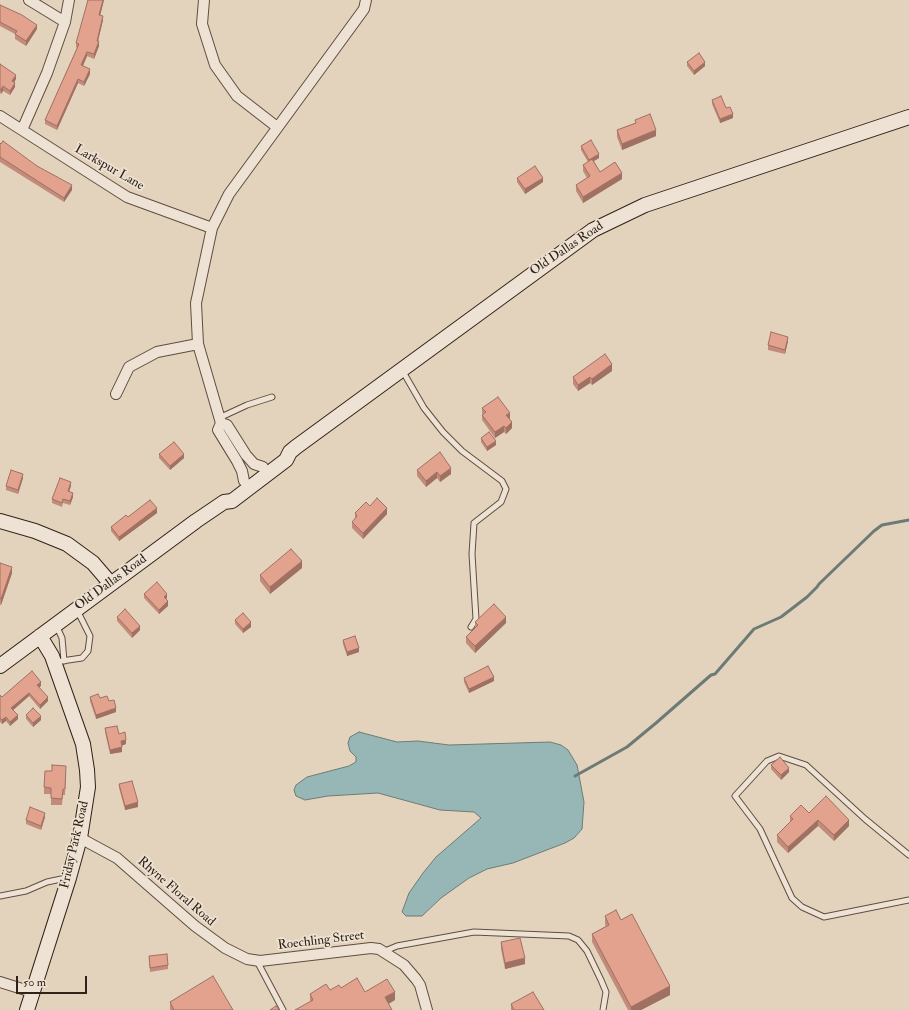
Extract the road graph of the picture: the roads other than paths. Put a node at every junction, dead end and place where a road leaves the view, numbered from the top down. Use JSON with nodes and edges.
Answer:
{"nodes":[{"id":1,"x":29,"y":0,"type":"edge"},
{"id":2,"x":69,"y":0,"type":"edge"},
{"id":3,"x":204,"y":0,"type":"edge"},
{"id":4,"x":366,"y":0,"type":"edge"},
{"id":5,"x":65,"y":22,"type":"junction"},
{"id":6,"x":0,"y":116,"type":"edge"},
{"id":7,"x":909,"y":117,"type":"edge"},
{"id":8,"x":277,"y":127,"type":"junction"},
{"id":9,"x":22,"y":130,"type":"junction"},
{"id":10,"x":212,"y":228,"type":"junction"},
{"id":11,"x":198,"y":344,"type":"junction"},
{"id":12,"x":401,"y":370,"type":"junction"},
{"id":13,"x":116,"y":394,"type":"dead end"},
{"id":14,"x":272,"y":396,"type":"dead end"},
{"id":15,"x":220,"y":420,"type":"junction"},
{"id":16,"x":290,"y":452,"type":"junction"},
{"id":17,"x":262,"y":467,"type":"junction"},
{"id":18,"x":244,"y":481,"type":"junction"},
{"id":19,"x":224,"y":502,"type":"junction"},
{"id":20,"x":0,"y":521,"type":"edge"},
{"id":21,"x":110,"y":584,"type":"junction"},
{"id":22,"x":76,"y":609,"type":"junction"},
{"id":23,"x":56,"y":624,"type":"junction"},
{"id":24,"x":472,"y":627,"type":"dead end"},
{"id":25,"x":40,"y":636,"type":"junction"},
{"id":26,"x":59,"y":661,"type":"junction"},
{"id":27,"x":0,"y":666,"type":"edge"},
{"id":28,"x":80,"y":838,"type":"junction"},
{"id":29,"x":909,"y":855,"type":"edge"},
{"id":30,"x":69,"y":878,"type":"junction"},
{"id":31,"x":0,"y":896,"type":"edge"},
{"id":32,"x":909,"y":900,"type":"edge"},
{"id":33,"x":385,"y":951,"type":"junction"},
{"id":34,"x":257,"y":961,"type":"junction"},
{"id":35,"x":0,"y":982,"type":"edge"},
{"id":36,"x":32,"y":992,"type":"junction"},
{"id":37,"x":27,"y":1010,"type":"edge"},
{"id":38,"x":283,"y":1010,"type":"edge"},
{"id":39,"x":427,"y":1010,"type":"edge"},
{"id":40,"x":603,"y":1010,"type":"edge"}],
"edges":[{"from":1,"to":5,"type":"street"},
{"from":2,"to":5,"type":"street"},
{"from":3,"to":8,"type":"street"},
{"from":4,"to":8,"type":"street"},
{"from":5,"to":9,"type":"street"},
{"from":6,"to":9,"type":"street","name":"Larkspur Lane"},
{"from":7,"to":12,"type":"main road","name":"Old Dallas Road"},
{"from":8,"to":10,"type":"street"},
{"from":9,"to":10,"type":"street","name":"Larkspur Lane"},
{"from":10,"to":11,"type":"street"},
{"from":11,"to":13,"type":"street"},
{"from":11,"to":15,"type":"street"},
{"from":12,"to":16,"type":"main road","name":"Old Dallas Road"},
{"from":12,"to":24,"type":"lane"},
{"from":14,"to":15,"type":"lane"},
{"from":15,"to":17,"type":"street"},
{"from":15,"to":18,"type":"street"},
{"from":16,"to":17,"type":"main road","name":"Old Dallas Road"},
{"from":16,"to":19,"type":"main road","name":"Old Dallas Road"},
{"from":17,"to":18,"type":"main road","name":"Old Dallas Road"},
{"from":18,"to":19,"type":"main road","name":"Old Dallas Road"},
{"from":19,"to":21,"type":"main road","name":"Old Dallas Road"},
{"from":20,"to":21,"type":"main road"},
{"from":21,"to":22,"type":"main road","name":"Old Dallas Road"},
{"from":22,"to":23,"type":"main road","name":"Old Dallas Road"},
{"from":22,"to":26,"type":"lane"},
{"from":23,"to":25,"type":"main road","name":"Old Dallas Road"},
{"from":23,"to":26,"type":"lane"},
{"from":25,"to":26,"type":"main road","name":"Friday Park Road"},
{"from":25,"to":27,"type":"main road","name":"Old Dallas Road"},
{"from":26,"to":28,"type":"main road","name":"Friday Park Road"},
{"from":28,"to":30,"type":"main road","name":"Friday Park Road"},
{"from":28,"to":34,"type":"street","name":"Rhyne Floral Road"},
{"from":29,"to":32,"type":"lane"},
{"from":30,"to":31,"type":"lane"},
{"from":30,"to":36,"type":"main road","name":"Friday Park Road"},
{"from":33,"to":34,"type":"street","name":"Roechling Street"},
{"from":33,"to":39,"type":"street","name":"Roechling Street"},
{"from":33,"to":40,"type":"lane"},
{"from":34,"to":38,"type":"lane"},
{"from":35,"to":36,"type":"street"},
{"from":36,"to":37,"type":"main road","name":"Friday Park Road"}]}
